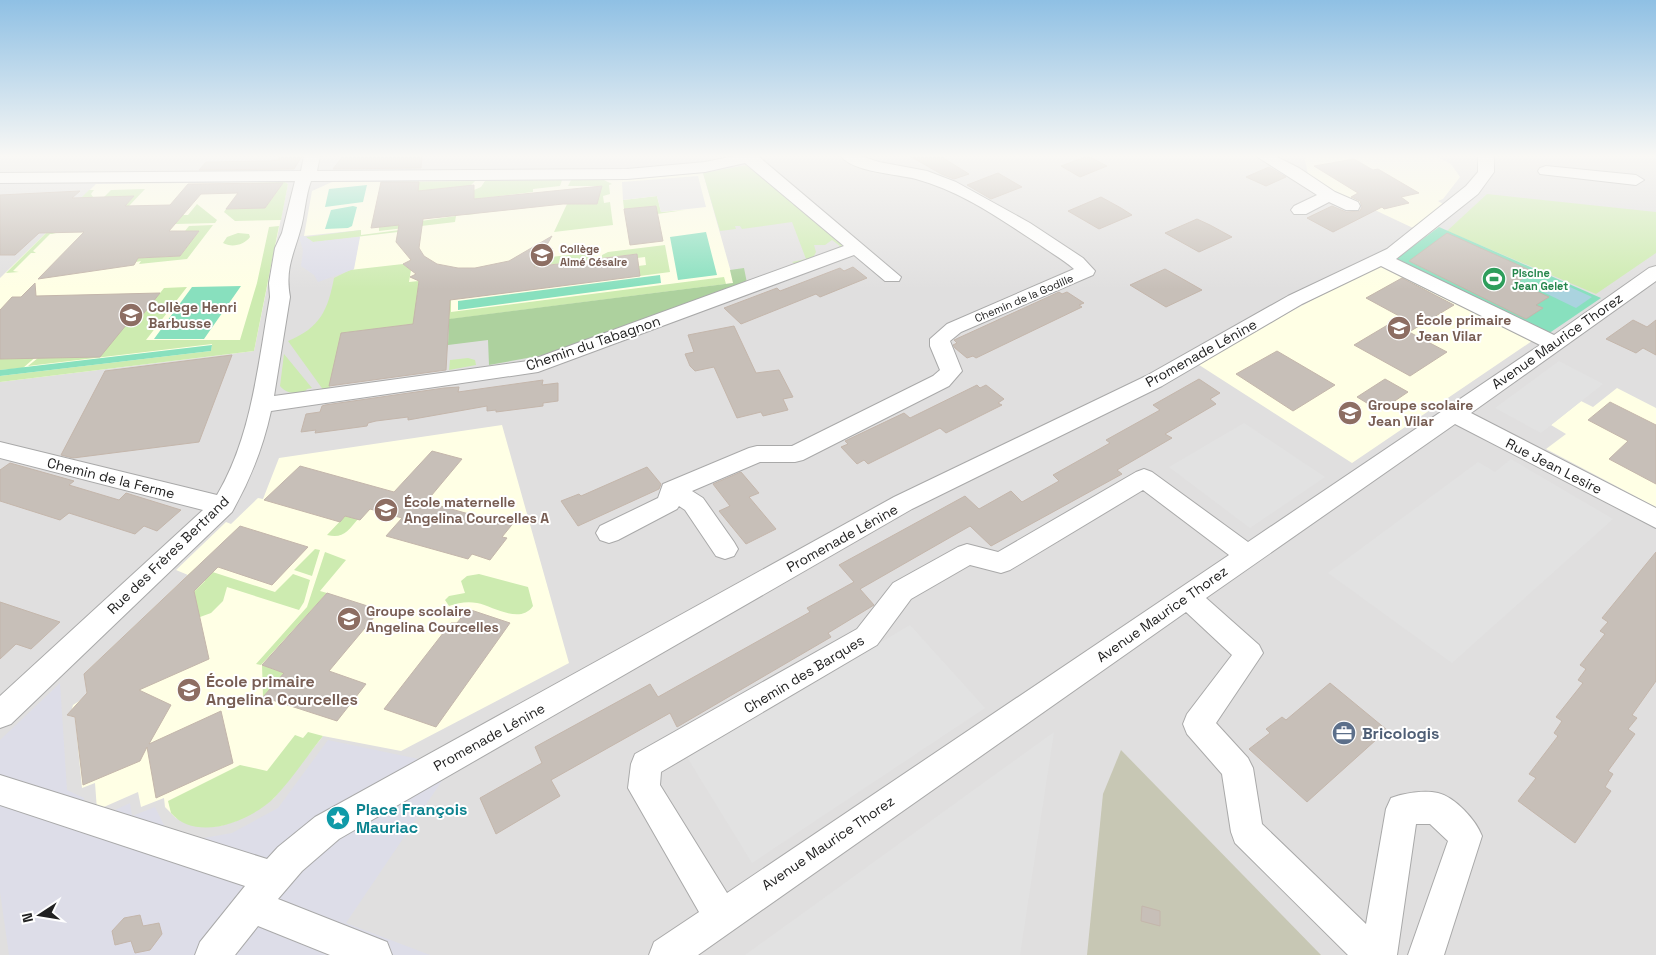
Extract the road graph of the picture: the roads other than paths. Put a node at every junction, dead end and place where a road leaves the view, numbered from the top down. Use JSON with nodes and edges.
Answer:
{"nodes":[{"id":1,"x":298,"y":201,"type":"edge"},
{"id":2,"x":801,"y":201,"type":"edge"},
{"id":3,"x":979,"y":201,"type":"edge"},
{"id":4,"x":1320,"y":201,"type":"edge"},
{"id":5,"x":1340,"y":201,"type":"edge"},
{"id":6,"x":1459,"y":201,"type":"edge"},
{"id":7,"x":1352,"y":206,"type":"dead end"},
{"id":8,"x":1300,"y":210,"type":"dead end"},
{"id":9,"x":856,"y":248,"type":"junction"},
{"id":10,"x":1382,"y":258,"type":"junction"},
{"id":11,"x":1654,"y":275,"type":"edge"},
{"id":12,"x":892,"y":277,"type":"dead end"},
{"id":13,"x":1555,"y":344,"type":"junction"},
{"id":14,"x":260,"y":405,"type":"junction"},
{"id":15,"x":1453,"y":413,"type":"junction"},
{"id":16,"x":850,"y":428,"type":"joint"},
{"id":17,"x":0,"y":450,"type":"edge"},
{"id":18,"x":672,"y":490,"type":"junction"},
{"id":19,"x":223,"y":506,"type":"junction"},
{"id":20,"x":1656,"y":519,"type":"edge"},
{"id":21,"x":609,"y":533,"type":"dead end"},
{"id":22,"x":725,"y":548,"type":"dead end"},
{"id":23,"x":1247,"y":555,"type":"junction"},
{"id":24,"x":1187,"y":597,"type":"junction"},
{"id":25,"x":0,"y":715,"type":"edge"},
{"id":26,"x":0,"y":790,"type":"edge"},
{"id":27,"x":273,"y":878,"type":"junction"},
{"id":28,"x":251,"y":906,"type":"junction"},
{"id":29,"x":722,"y":916,"type":"junction"},
{"id":30,"x":213,"y":955,"type":"edge"},
{"id":31,"x":374,"y":955,"type":"edge"},
{"id":32,"x":667,"y":955,"type":"edge"},
{"id":33,"x":1374,"y":955,"type":"edge"},
{"id":34,"x":1379,"y":955,"type":"edge"},
{"id":35,"x":1426,"y":955,"type":"edge"}],
"edges":[{"from":1,"to":14,"type":"street","name":"Rue des Frères Bertrand"},
{"from":2,"to":9,"type":"street"},
{"from":3,"to":16,"type":"street","name":"Chemin de la Godille"},
{"from":4,"to":8,"type":"street"},
{"from":5,"to":7,"type":"street"},
{"from":6,"to":10,"type":"street","name":"Promenade Lénine"},
{"from":9,"to":12,"type":"street"},
{"from":9,"to":14,"type":"street","name":"Chemin du Tabagnon"},
{"from":10,"to":13,"type":"street"},
{"from":10,"to":27,"type":"street","name":"Promenade Lénine"},
{"from":11,"to":13,"type":"street","name":"Avenue Maurice Thorez"},
{"from":13,"to":15,"type":"street","name":"Avenue Maurice Thorez"},
{"from":14,"to":19,"type":"street","name":"Rue des Frères Bertrand"},
{"from":15,"to":20,"type":"street","name":"Rue Jean Lesire"},
{"from":15,"to":23,"type":"street","name":"Avenue Maurice Thorez"},
{"from":16,"to":18,"type":"street"},
{"from":17,"to":19,"type":"street","name":"Chemin de la Ferme"},
{"from":18,"to":21,"type":"street"},
{"from":18,"to":22,"type":"street"},
{"from":19,"to":25,"type":"street","name":"Rue des Frères Bertrand"},
{"from":23,"to":24,"type":"street","name":"Avenue Maurice Thorez"},
{"from":23,"to":29,"type":"street","name":"Chemin des Barques"},
{"from":24,"to":29,"type":"street","name":"Avenue Maurice Thorez"},
{"from":24,"to":33,"type":"street"},
{"from":26,"to":27,"type":"street"},
{"from":27,"to":28,"type":"street","name":"Promenade Lénine"},
{"from":28,"to":30,"type":"street","name":"Promenade Lénine"},
{"from":28,"to":31,"type":"street"},
{"from":29,"to":32,"type":"street","name":"Avenue Maurice Thorez"},
{"from":34,"to":35,"type":"street"}]}
